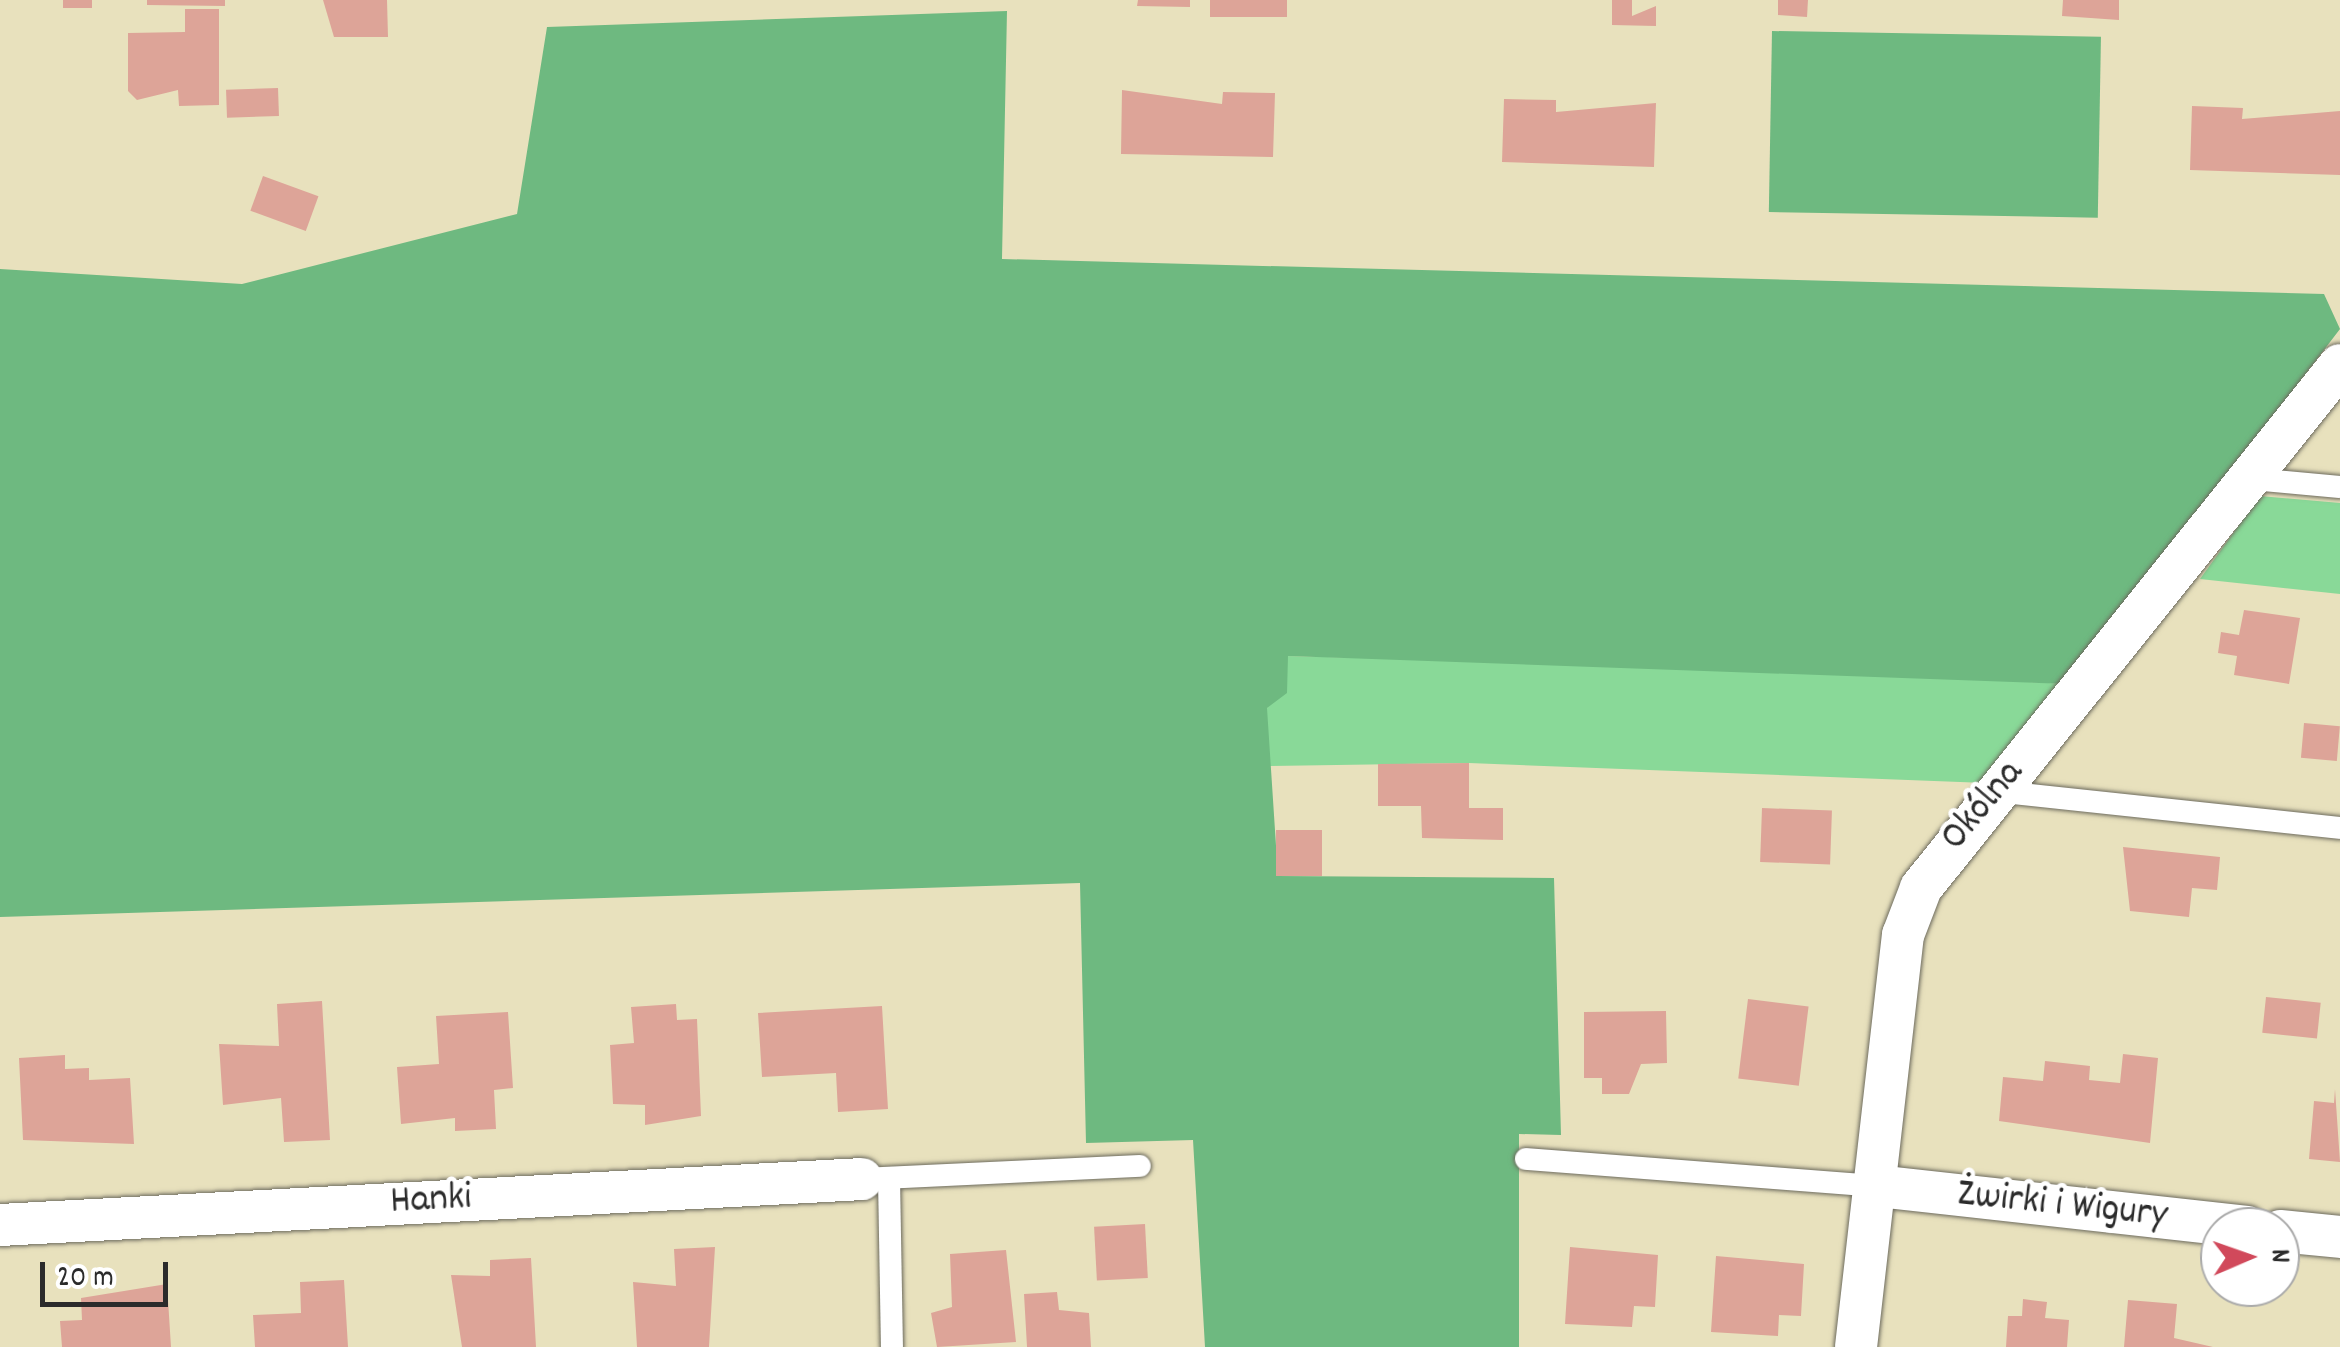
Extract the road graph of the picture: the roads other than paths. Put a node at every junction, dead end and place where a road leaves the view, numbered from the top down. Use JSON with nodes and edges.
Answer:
{"nodes":[{"id":1,"x":2340,"y":365,"type":"edge"},
{"id":2,"x":2253,"y":478,"type":"junction"},
{"id":3,"x":2340,"y":487,"type":"edge"},
{"id":4,"x":1994,"y":790,"type":"junction"},
{"id":5,"x":2340,"y":828,"type":"edge"},
{"id":6,"x":1526,"y":1159,"type":"dead end"},
{"id":7,"x":1140,"y":1166,"type":"dead end"},
{"id":8,"x":875,"y":1178,"type":"junction"},
{"id":9,"x":1877,"y":1186,"type":"junction"},
{"id":10,"x":2200,"y":1222,"type":"edge"},
{"id":11,"x":0,"y":1225,"type":"edge"},
{"id":12,"x":2300,"y":1233,"type":"edge"},
{"id":13,"x":2340,"y":1237,"type":"edge"},
{"id":14,"x":892,"y":1347,"type":"edge"},
{"id":15,"x":1856,"y":1347,"type":"edge"}],
"edges":[{"from":1,"to":2,"type":"street","name":"Okólna"},
{"from":2,"to":3,"type":"lane"},
{"from":2,"to":4,"type":"street","name":"Okólna"},
{"from":4,"to":5,"type":"lane"},
{"from":4,"to":9,"type":"street","name":"Okólna"},
{"from":6,"to":9,"type":"lane"},
{"from":7,"to":8,"type":"lane"},
{"from":8,"to":11,"type":"street","name":"Hanki"},
{"from":8,"to":14,"type":"lane"},
{"from":9,"to":10,"type":"street","name":"Żwirki i Wigury"},
{"from":9,"to":15,"type":"street","name":"Okólna"},
{"from":12,"to":13,"type":"street"}]}
